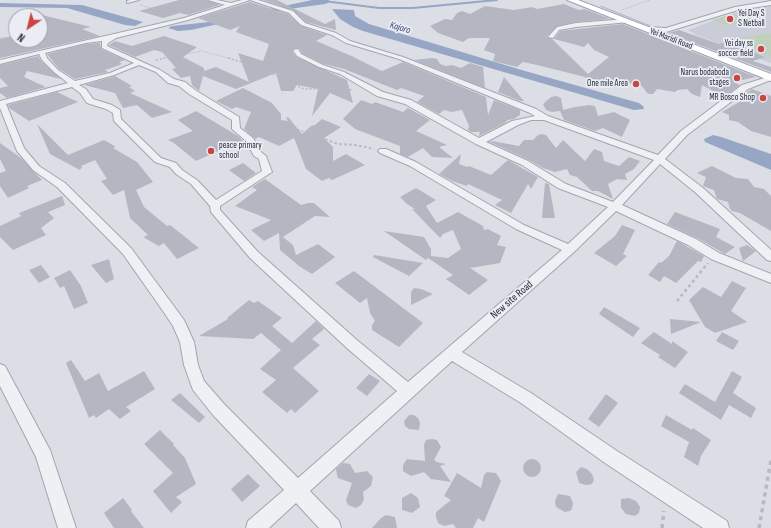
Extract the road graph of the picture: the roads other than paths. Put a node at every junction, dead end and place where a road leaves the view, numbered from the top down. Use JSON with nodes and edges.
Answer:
{"nodes":[{"id":1,"x":136,"y":0,"type":"edge"},
{"id":2,"x":211,"y":0,"type":"edge"},
{"id":3,"x":247,"y":0,"type":"edge"},
{"id":4,"x":253,"y":0,"type":"edge"},
{"id":5,"x":571,"y":0,"type":"edge"},
{"id":6,"x":129,"y":2,"type":"road end"},
{"id":7,"x":771,"y":3,"type":"edge"},
{"id":8,"x":232,"y":5,"type":"junction"},
{"id":9,"x":627,"y":21,"type":"junction"},
{"id":10,"x":648,"y":29,"type":"junction"},
{"id":11,"x":114,"y":37,"type":"junction"},
{"id":12,"x":550,"y":37,"type":"dead end"},
{"id":13,"x":296,"y":50,"type":"dead end"},
{"id":14,"x":42,"y":52,"type":"junction"},
{"id":15,"x":0,"y":62,"type":"edge"},
{"id":16,"x":139,"y":63,"type":"junction"},
{"id":17,"x":771,"y":78,"type":"edge"},
{"id":18,"x":74,"y":84,"type":"junction"},
{"id":19,"x":1,"y":103,"type":"edge"},
{"id":20,"x":545,"y":118,"type":"junction"},
{"id":21,"x":479,"y":142,"type":"junction"},
{"id":22,"x":383,"y":152,"type":"road end"},
{"id":23,"x":658,"y":158,"type":"junction"},
{"id":24,"x":215,"y":206,"type":"junction"},
{"id":25,"x":614,"y":206,"type":"junction"},
{"id":26,"x":570,"y":250,"type":"junction"},
{"id":27,"x":771,"y":257,"type":"edge"},
{"id":28,"x":771,"y":279,"type":"edge"},
{"id":29,"x":451,"y":353,"type":"junction"},
{"id":30,"x":0,"y":370,"type":"edge"},
{"id":31,"x":408,"y":391,"type":"junction"},
{"id":32,"x":297,"y":490,"type":"junction"},
{"id":33,"x":67,"y":528,"type":"edge"},
{"id":34,"x":255,"y":528,"type":"edge"},
{"id":35,"x":332,"y":528,"type":"edge"},
{"id":36,"x":720,"y":528,"type":"edge"}],
"edges":[{"from":1,"to":6,"type":"street"},
{"from":2,"to":8,"type":"street"},
{"from":3,"to":8,"type":"street"},
{"from":4,"to":20,"type":"street"},
{"from":5,"to":9,"type":"main road","name":"Yei Maridi Road"},
{"from":7,"to":10,"type":"street"},
{"from":8,"to":11,"type":"street"},
{"from":9,"to":10,"type":"main road","name":"Yei Maridi Road"},
{"from":9,"to":12,"type":"street"},
{"from":10,"to":17,"type":"main road","name":"Yei Maridi Road"},
{"from":11,"to":14,"type":"street"},
{"from":11,"to":16,"type":"street"},
{"from":13,"to":21,"type":"street"},
{"from":14,"to":15,"type":"street"},
{"from":14,"to":18,"type":"street"},
{"from":16,"to":18,"type":"street"},
{"from":16,"to":24,"type":"street"},
{"from":17,"to":23,"type":"street","name":"New site Road"},
{"from":18,"to":19,"type":"street"},
{"from":18,"to":24,"type":"street"},
{"from":19,"to":32,"type":"street"},
{"from":20,"to":21,"type":"street"},
{"from":20,"to":23,"type":"street"},
{"from":21,"to":25,"type":"street"},
{"from":22,"to":26,"type":"street"},
{"from":23,"to":25,"type":"street","name":"New site Road"},
{"from":23,"to":27,"type":"street"},
{"from":24,"to":31,"type":"street"},
{"from":25,"to":26,"type":"street","name":"New site Road"},
{"from":25,"to":28,"type":"street"},
{"from":26,"to":29,"type":"street","name":"New site Road"},
{"from":29,"to":31,"type":"street","name":"New site Road"},
{"from":29,"to":36,"type":"street"},
{"from":30,"to":33,"type":"street"},
{"from":31,"to":32,"type":"street","name":"New site Road"},
{"from":32,"to":34,"type":"street","name":"New site Road"},
{"from":32,"to":35,"type":"street"}]}
